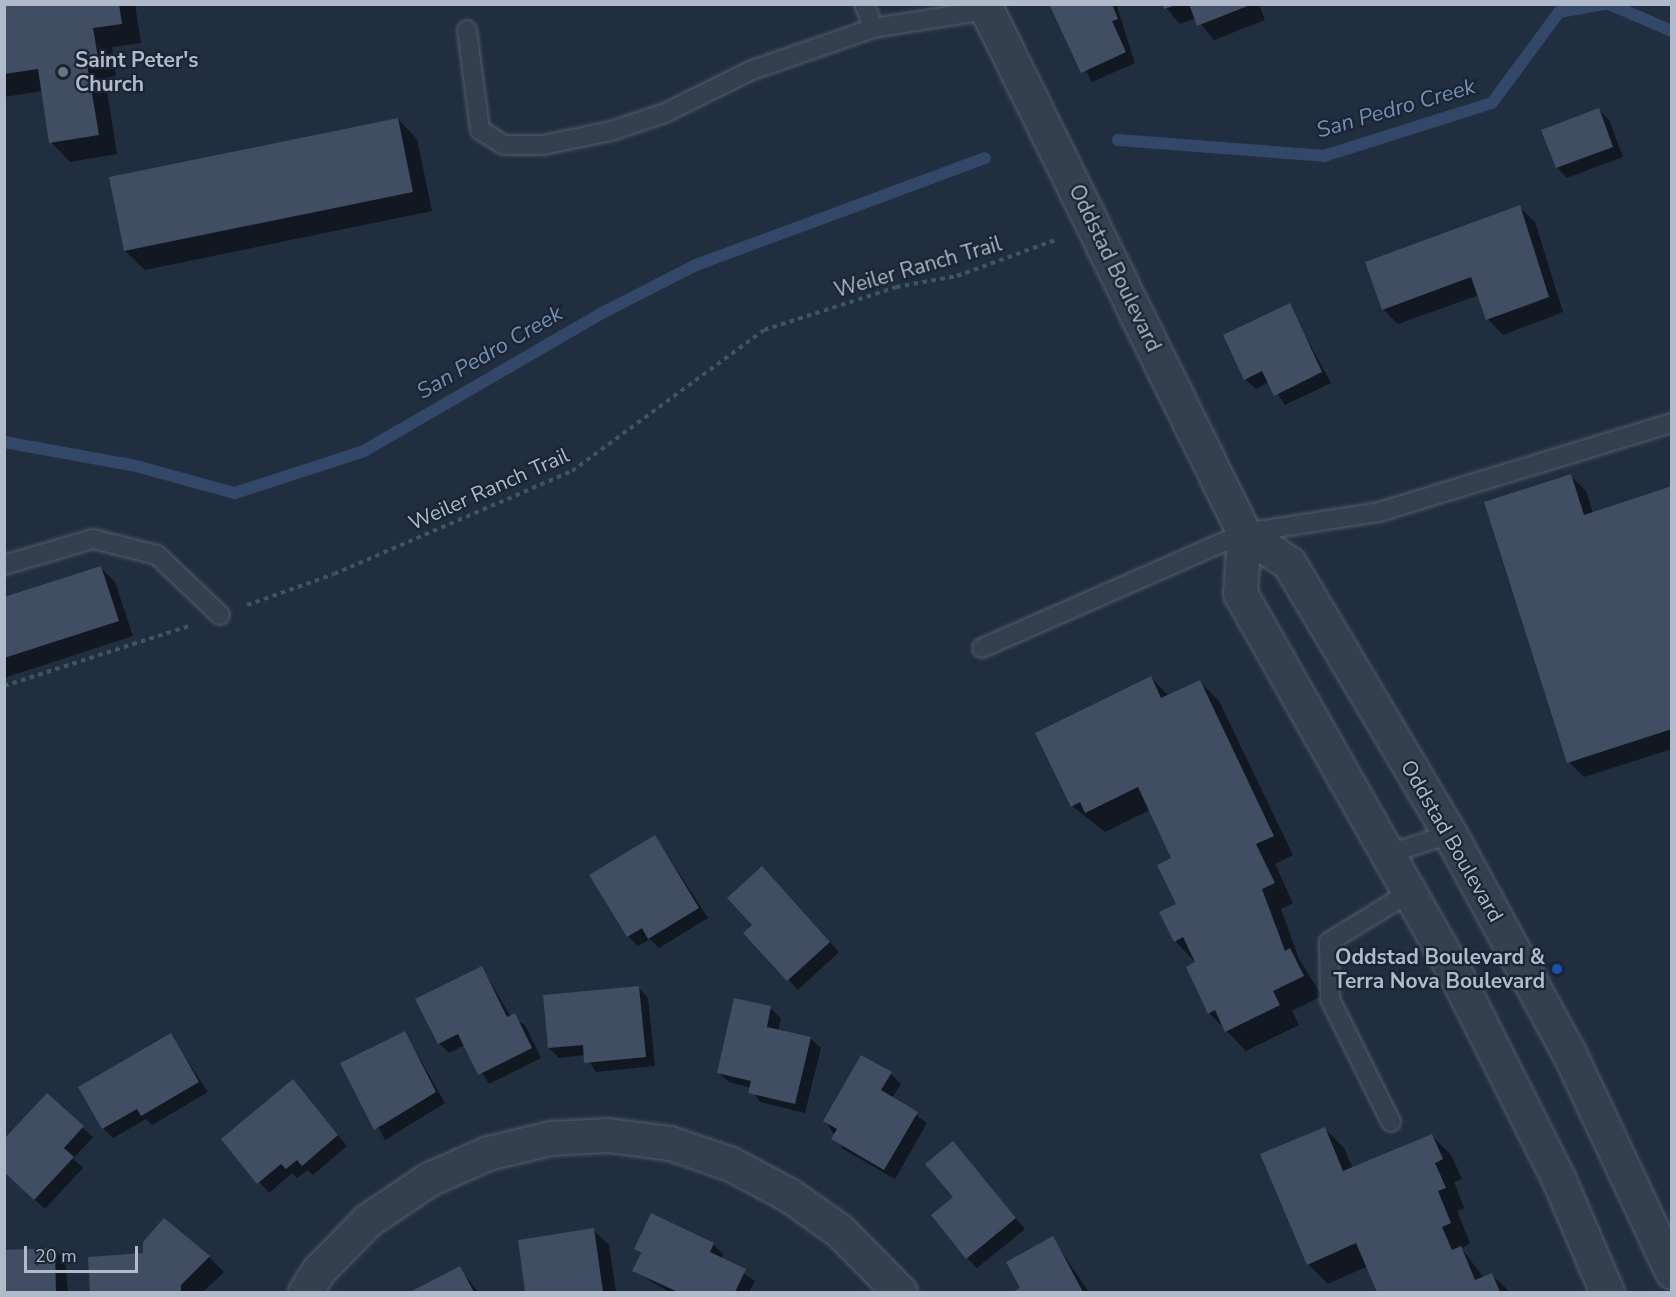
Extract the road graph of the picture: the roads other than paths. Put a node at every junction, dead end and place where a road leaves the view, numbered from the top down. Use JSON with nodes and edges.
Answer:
{"nodes":[{"id":1,"x":864,"y":4,"type":"edge"},
{"id":2,"x":985,"y":7,"type":"edge"},
{"id":3,"x":874,"y":28,"type":"junction"},
{"id":4,"x":467,"y":30,"type":"dead end"},
{"id":5,"x":1671,"y":423,"type":"edge"},
{"id":6,"x":1244,"y":533,"type":"junction"},
{"id":7,"x":4,"y":565,"type":"edge"},
{"id":8,"x":220,"y":615,"type":"road end"},
{"id":9,"x":982,"y":648,"type":"dead end"},
{"id":10,"x":1450,"y":834,"type":"junction"},
{"id":11,"x":1389,"y":854,"type":"junction"},
{"id":12,"x":1410,"y":892,"type":"junction"},
{"id":13,"x":1391,"y":1122,"type":"dead end"},
{"id":14,"x":1671,"y":1272,"type":"edge"},
{"id":15,"x":305,"y":1293,"type":"edge"},
{"id":16,"x":900,"y":1293,"type":"edge"},
{"id":17,"x":1607,"y":1293,"type":"edge"}],
"edges":[{"from":1,"to":3,"type":"lane"},
{"from":2,"to":3,"type":"lane"},
{"from":2,"to":6,"type":"street","name":"Oddstad Boulevard"},
{"from":3,"to":4,"type":"lane"},
{"from":5,"to":6,"type":"lane"},
{"from":6,"to":9,"type":"lane"},
{"from":6,"to":10,"type":"street","name":"Oddstad Boulevard"},
{"from":6,"to":11,"type":"street","name":"Oddstad Boulevard"},
{"from":7,"to":8,"type":"lane"},
{"from":10,"to":11,"type":"lane"},
{"from":10,"to":14,"type":"street","name":"Oddstad Boulevard"},
{"from":11,"to":12,"type":"street","name":"Oddstad Boulevard"},
{"from":12,"to":13,"type":"lane"},
{"from":12,"to":17,"type":"street","name":"Oddstad Boulevard"},
{"from":15,"to":16,"type":"street"}]}
